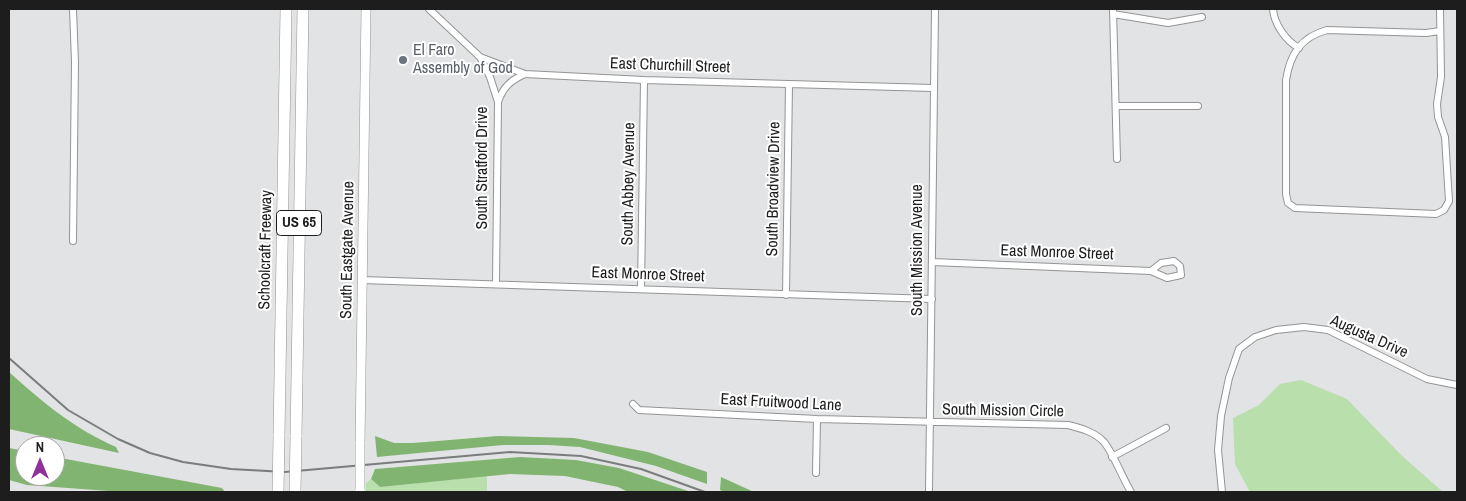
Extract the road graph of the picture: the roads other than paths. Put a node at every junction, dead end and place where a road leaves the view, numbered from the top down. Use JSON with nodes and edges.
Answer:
{"nodes":[{"id":1,"x":73,"y":9,"type":"edge"},
{"id":2,"x":286,"y":9,"type":"edge"},
{"id":3,"x":303,"y":9,"type":"edge"},
{"id":4,"x":366,"y":9,"type":"edge"},
{"id":5,"x":429,"y":9,"type":"edge"},
{"id":6,"x":935,"y":9,"type":"edge"},
{"id":7,"x":1273,"y":9,"type":"edge"},
{"id":8,"x":1440,"y":9,"type":"edge"},
{"id":9,"x":1113,"y":12,"type":"edge"},
{"id":10,"x":1202,"y":17,"type":"dead end"},
{"id":11,"x":1440,"y":31,"type":"junction"},
{"id":12,"x":1299,"y":48,"type":"junction"},
{"id":13,"x":480,"y":57,"type":"junction"},
{"id":14,"x":525,"y":74,"type":"junction"},
{"id":15,"x":644,"y":80,"type":"junction"},
{"id":16,"x":789,"y":84,"type":"junction"},
{"id":17,"x":933,"y":88,"type":"junction"},
{"id":18,"x":498,"y":102,"type":"junction"},
{"id":19,"x":1116,"y":106,"type":"junction"},
{"id":20,"x":1198,"y":106,"type":"dead end"},
{"id":21,"x":1118,"y":159,"type":"dead end"},
{"id":22,"x":73,"y":241,"type":"dead end"},
{"id":23,"x":932,"y":262,"type":"junction"},
{"id":24,"x":1151,"y":271,"type":"dead end"},
{"id":25,"x":362,"y":280,"type":"junction"},
{"id":26,"x":496,"y":283,"type":"junction"},
{"id":27,"x":641,"y":289,"type":"junction"},
{"id":28,"x":786,"y":294,"type":"junction"},
{"id":29,"x":932,"y":300,"type":"junction"},
{"id":30,"x":1457,"y":385,"type":"edge"},
{"id":31,"x":633,"y":404,"type":"dead end"},
{"id":32,"x":817,"y":419,"type":"junction"},
{"id":33,"x":930,"y":423,"type":"junction"},
{"id":34,"x":1166,"y":428,"type":"dead end"},
{"id":35,"x":1112,"y":457,"type":"junction"},
{"id":36,"x":816,"y":473,"type":"dead end"},
{"id":37,"x":1130,"y":490,"type":"edge"},
{"id":38,"x":360,"y":491,"type":"edge"},
{"id":39,"x":278,"y":492,"type":"edge"},
{"id":40,"x":295,"y":492,"type":"edge"},
{"id":41,"x":929,"y":492,"type":"edge"},
{"id":42,"x":1122,"y":492,"type":"edge"},
{"id":43,"x":1222,"y":492,"type":"edge"}],
"edges":[{"from":1,"to":22,"type":"street"},
{"from":2,"to":39,"type":"highway","name":"Schoolcraft Freeway","number":"US 65","bridge":true},
{"from":3,"to":40,"type":"highway","name":"Schoolcraft Freeway","number":"US 65","bridge":true},
{"from":4,"to":25,"type":"street","name":"South Eastgate Avenue"},
{"from":5,"to":13,"type":"street","name":"East Churchill Street"},
{"from":6,"to":17,"type":"street","name":"South Mission Avenue"},
{"from":7,"to":12,"type":"street"},
{"from":8,"to":11,"type":"street"},
{"from":9,"to":10,"type":"street"},
{"from":9,"to":19,"type":"street"},
{"from":11,"to":12,"type":"street"},
{"from":11,"to":12,"type":"street"},
{"from":13,"to":14,"type":"street","name":"East Churchill Street"},
{"from":13,"to":18,"type":"street","name":"South Stratford Drive"},
{"from":14,"to":15,"type":"street","name":"East Churchill Street"},
{"from":14,"to":18,"type":"street"},
{"from":15,"to":16,"type":"street","name":"East Churchill Street"},
{"from":15,"to":27,"type":"street","name":"South Abbey Avenue"},
{"from":16,"to":17,"type":"street","name":"East Churchill Street"},
{"from":16,"to":28,"type":"street","name":"South Broadview Drive"},
{"from":17,"to":23,"type":"street","name":"South Mission Avenue"},
{"from":18,"to":26,"type":"street","name":"South Stratford Drive"},
{"from":19,"to":20,"type":"street"},
{"from":19,"to":21,"type":"street"},
{"from":23,"to":24,"type":"street","name":"East Monroe Street"},
{"from":23,"to":29,"type":"street","name":"South Mission Avenue"},
{"from":25,"to":26,"type":"street","name":"East Monroe Street"},
{"from":25,"to":38,"type":"street","name":"South Eastgate Avenue","bridge":true},
{"from":26,"to":27,"type":"street","name":"East Monroe Street"},
{"from":27,"to":28,"type":"street","name":"East Monroe Street"},
{"from":28,"to":29,"type":"street","name":"East Monroe Street"},
{"from":29,"to":33,"type":"street","name":"South Mission Avenue"},
{"from":30,"to":43,"type":"street","name":"Augusta Drive"},
{"from":31,"to":32,"type":"street","name":"East Fruitwood Lane"},
{"from":32,"to":33,"type":"street","name":"East Fruitwood Lane"},
{"from":32,"to":36,"type":"street"},
{"from":33,"to":35,"type":"street","name":"South Mission Circle"},
{"from":33,"to":41,"type":"street","name":"South Mission Avenue"},
{"from":34,"to":35,"type":"street"},
{"from":35,"to":37,"type":"street","name":"South Mission Circle"},
{"from":37,"to":42,"type":"street"}]}
